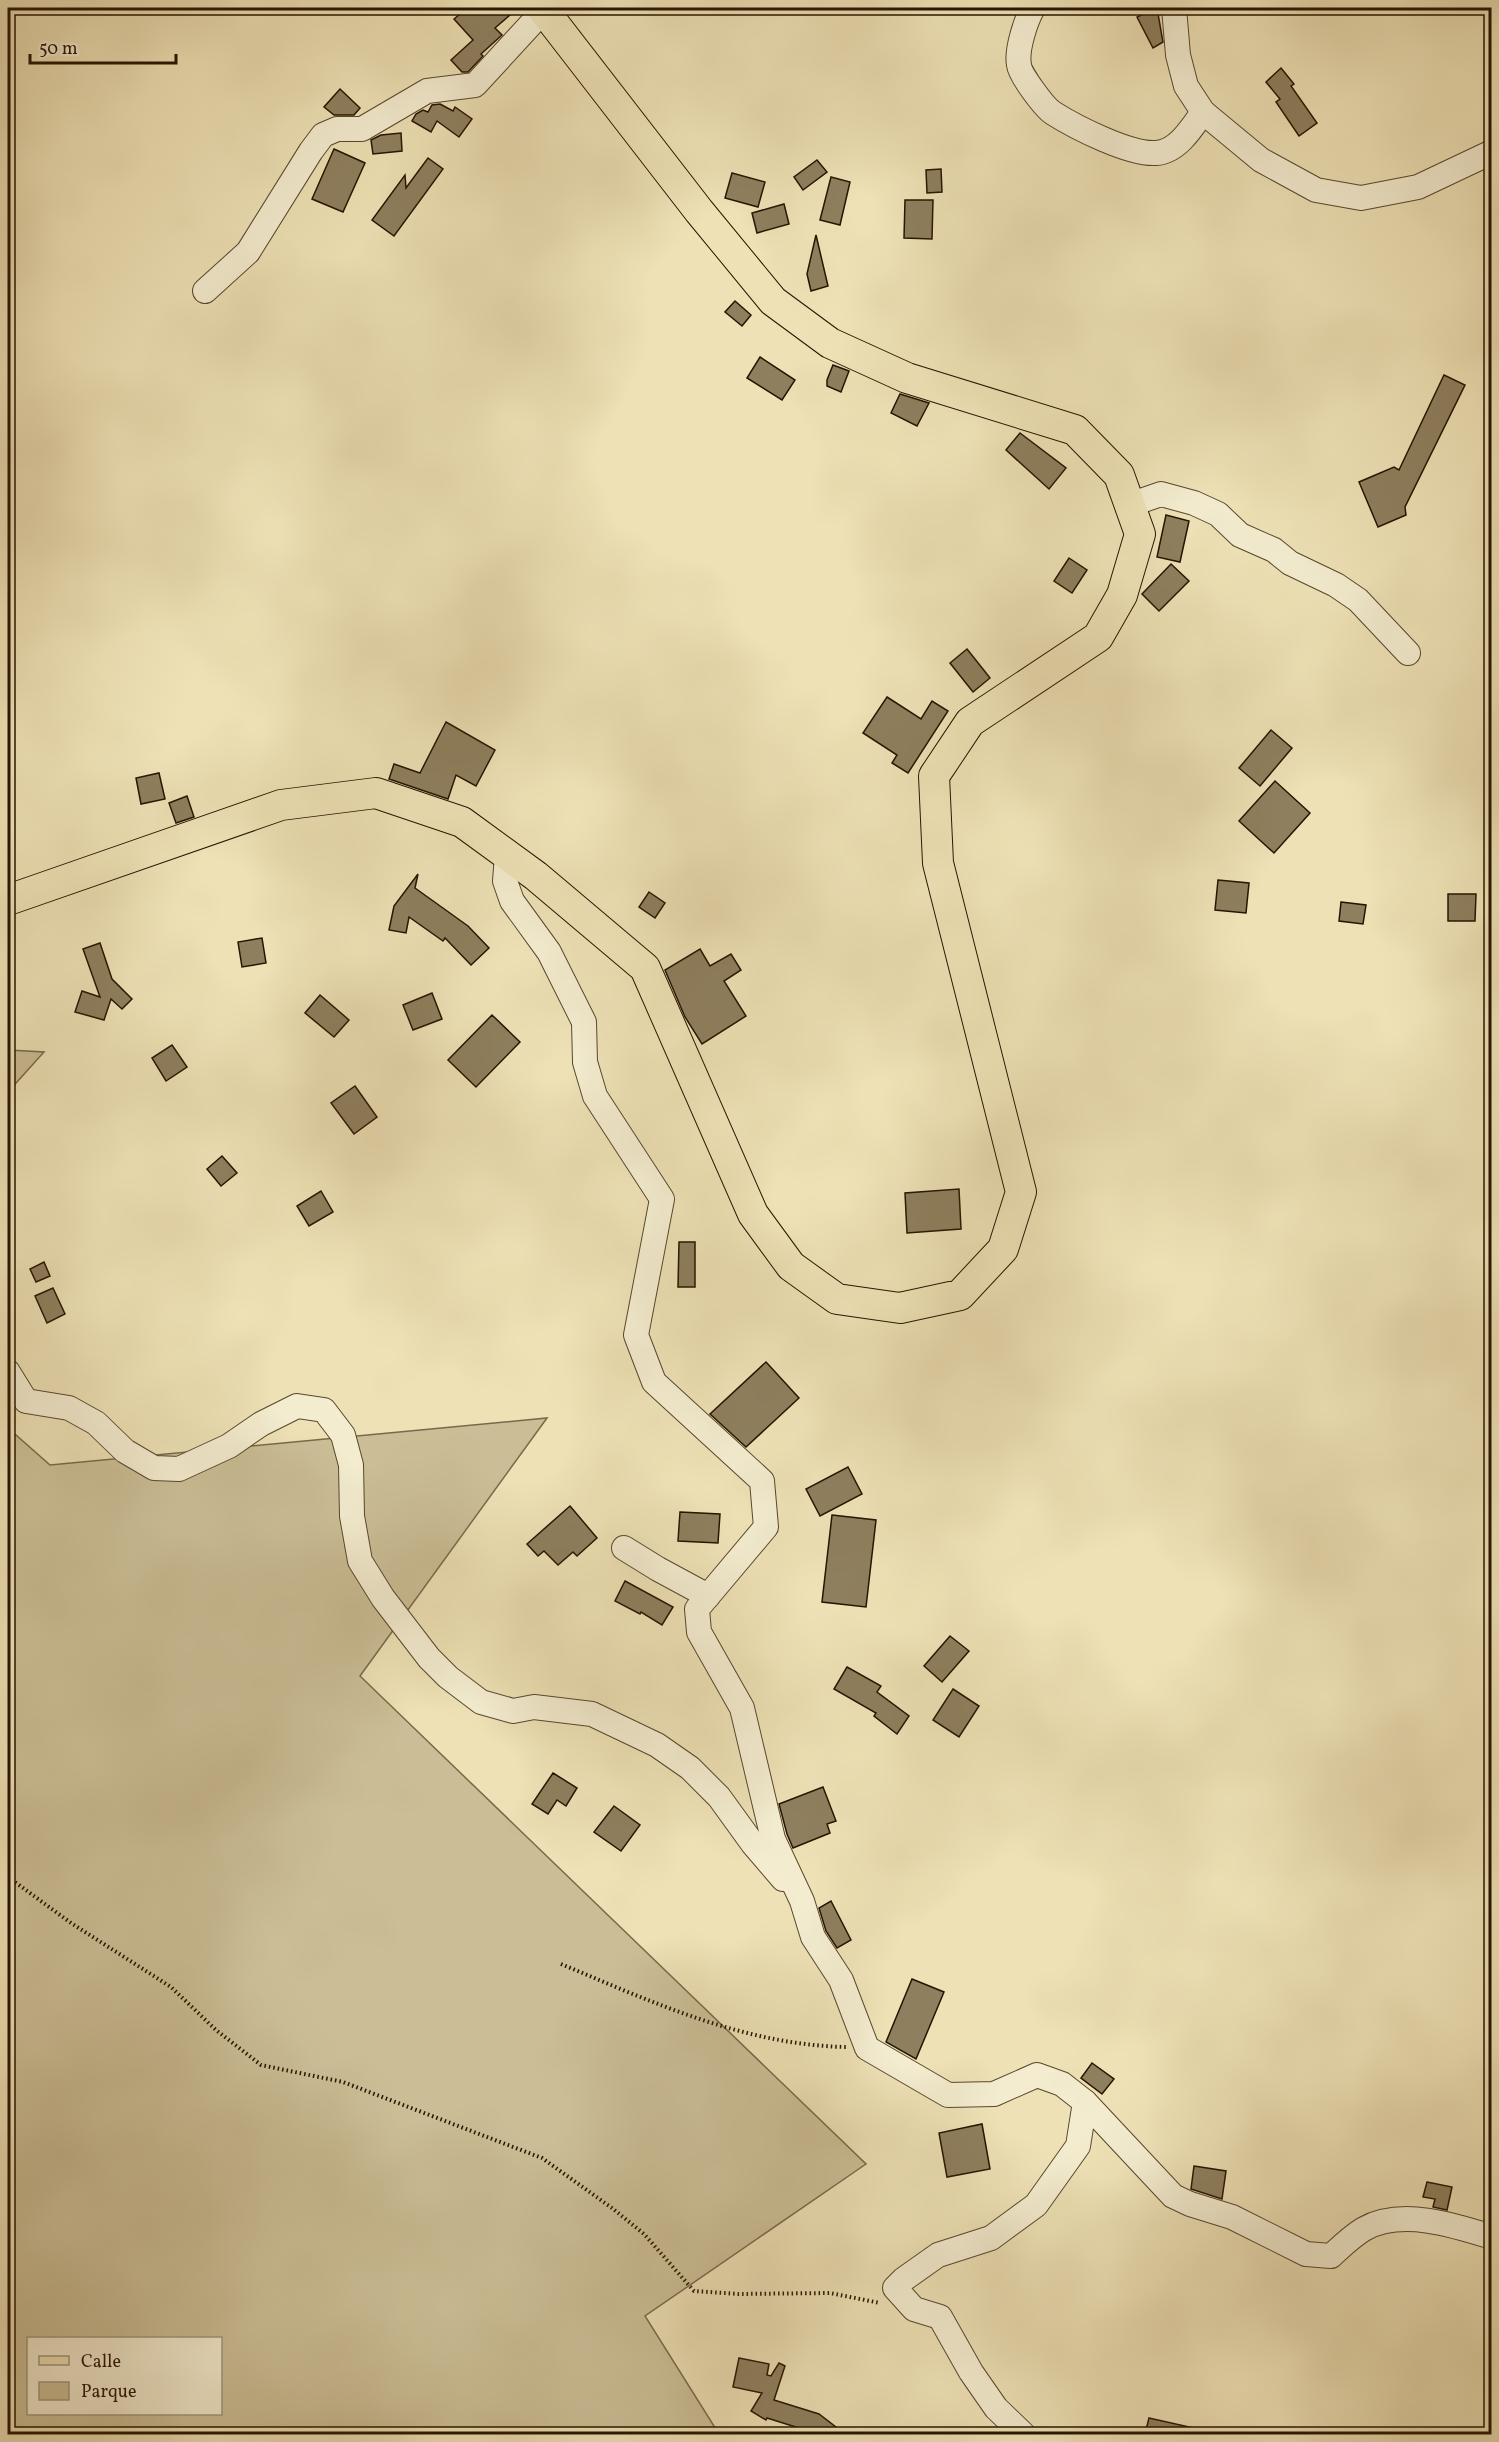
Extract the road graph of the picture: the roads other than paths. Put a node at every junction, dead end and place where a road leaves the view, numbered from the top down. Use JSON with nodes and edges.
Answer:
{"nodes":[{"id":1,"x":1033,"y":8,"type":"edge"},
{"id":2,"x":1174,"y":8,"type":"edge"},
{"id":3,"x":543,"y":9,"type":"edge"},
{"id":4,"x":1203,"y":112,"type":"junction"},
{"id":5,"x":1491,"y":152,"type":"edge"},
{"id":6,"x":205,"y":291,"type":"dead end"},
{"id":7,"x":1129,"y":505,"type":"junction"},
{"id":8,"x":1408,"y":653,"type":"dead end"},
{"id":9,"x":507,"y":855,"type":"junction"},
{"id":10,"x":8,"y":900,"type":"edge"},
{"id":11,"x":8,"y":1372,"type":"edge"},
{"id":12,"x":624,"y":1548,"type":"dead end"},
{"id":13,"x":708,"y":1596,"type":"junction"},
{"id":14,"x":802,"y":1901,"type":"junction"},
{"id":15,"x":1085,"y":2102,"type":"junction"},
{"id":16,"x":1491,"y":2237,"type":"edge"},
{"id":17,"x":1023,"y":2434,"type":"edge"}],
"edges":[{"from":1,"to":4,"type":"street"},
{"from":2,"to":4,"type":"street"},
{"from":3,"to":6,"type":"street"},
{"from":3,"to":7,"type":"main road"},
{"from":4,"to":5,"type":"street"},
{"from":7,"to":8,"type":"street"},
{"from":7,"to":9,"type":"main road"},
{"from":9,"to":10,"type":"main road"},
{"from":9,"to":13,"type":"street"},
{"from":11,"to":14,"type":"street"},
{"from":12,"to":13,"type":"street"},
{"from":13,"to":14,"type":"street"},
{"from":14,"to":15,"type":"street"},
{"from":15,"to":16,"type":"street"},
{"from":15,"to":17,"type":"street"}]}
